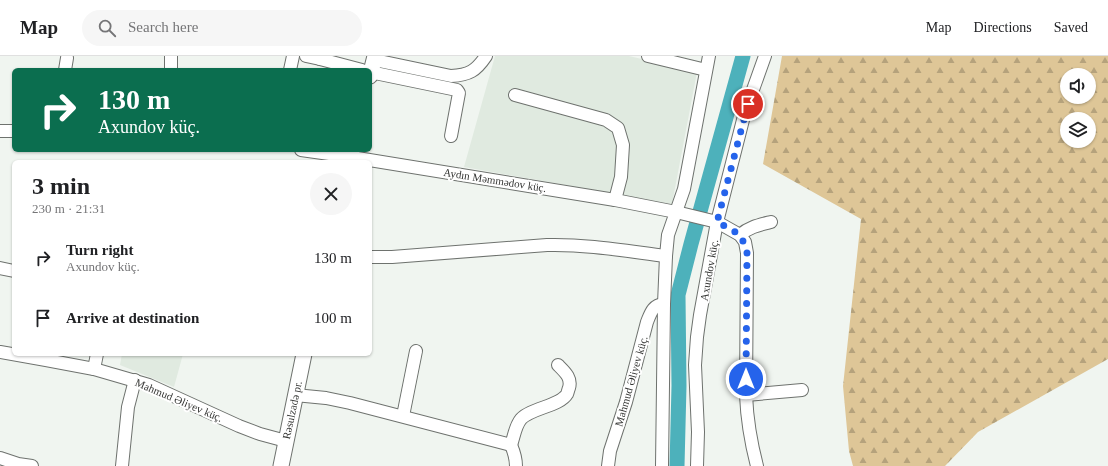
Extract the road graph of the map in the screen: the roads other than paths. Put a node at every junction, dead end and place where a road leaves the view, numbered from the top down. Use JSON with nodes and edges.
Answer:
{"nodes":[{"id":1,"x":171,"y":56,"type":"edge"},
{"id":2,"x":293,"y":56,"type":"edge"},
{"id":3,"x":306,"y":56,"type":"edge"},
{"id":4,"x":486,"y":56,"type":"edge"},
{"id":5,"x":648,"y":56,"type":"edge"},
{"id":6,"x":709,"y":56,"type":"edge"},
{"id":7,"x":765,"y":56,"type":"edge"},
{"id":8,"x":321,"y":57,"type":"edge"},
{"id":9,"x":171,"y":68,"type":"edge"},
{"id":10,"x":290,"y":68,"type":"edge"},
{"id":11,"x":370,"y":68,"type":"edge"},
{"id":12,"x":372,"y":68,"type":"edge"},
{"id":13,"x":372,"y":69,"type":"edge"},
{"id":14,"x":706,"y":70,"type":"junction"},
{"id":15,"x":515,"y":95,"type":"dead end"},
{"id":16,"x":0,"y":131,"type":"edge"},
{"id":17,"x":12,"y":131,"type":"edge"},
{"id":18,"x":451,"y":136,"type":"dead end"},
{"id":19,"x":318,"y":152,"type":"edge"},
{"id":20,"x":351,"y":156,"type":"edge"},
{"id":21,"x":615,"y":200,"type":"junction"},
{"id":22,"x":676,"y":212,"type":"junction"},
{"id":23,"x":713,"y":221,"type":"junction"},
{"id":24,"x":771,"y":222,"type":"dead end"},
{"id":25,"x":740,"y":235,"type":"junction"},
{"id":26,"x":666,"y":256,"type":"junction"},
{"id":27,"x":372,"y":257,"type":"edge"},
{"id":28,"x":0,"y":268,"type":"edge"},
{"id":29,"x":12,"y":271,"type":"edge"},
{"id":30,"x":664,"y":304,"type":"junction"},
{"id":31,"x":416,"y":351,"type":"dead end"},
{"id":32,"x":0,"y":352,"type":"edge"},
{"id":33,"x":12,"y":354,"type":"edge"},
{"id":34,"x":23,"y":356,"type":"edge"},
{"id":35,"x":97,"y":356,"type":"edge"},
{"id":36,"x":304,"y":356,"type":"edge"},
{"id":37,"x":558,"y":365,"type":"dead end"},
{"id":38,"x":94,"y":369,"type":"junction"},
{"id":39,"x":134,"y":380,"type":"junction"},
{"id":40,"x":802,"y":390,"type":"dead end"},
{"id":41,"x":295,"y":395,"type":"junction"},
{"id":42,"x":746,"y":395,"type":"junction"},
{"id":43,"x":403,"y":416,"type":"junction"},
{"id":44,"x":286,"y":441,"type":"junction"},
{"id":45,"x":511,"y":445,"type":"junction"},
{"id":46,"x":0,"y":458,"type":"edge"},
{"id":47,"x":32,"y":466,"type":"edge"},
{"id":48,"x":122,"y":466,"type":"edge"},
{"id":49,"x":281,"y":466,"type":"edge"},
{"id":50,"x":516,"y":466,"type":"edge"},
{"id":51,"x":608,"y":466,"type":"edge"},
{"id":52,"x":662,"y":466,"type":"edge"},
{"id":53,"x":697,"y":466,"type":"edge"},
{"id":54,"x":758,"y":466,"type":"edge"}],
"edges":[{"from":1,"to":9,"type":"street"},
{"from":2,"to":10,"type":"street"},
{"from":3,"to":8,"type":"street"},
{"from":4,"to":12,"type":"street"},
{"from":5,"to":14,"type":"street"},
{"from":6,"to":14,"type":"street"},
{"from":7,"to":23,"type":"street","name":"Axundov küç."},
{"from":8,"to":11,"type":"street"},
{"from":13,"to":18,"type":"street"},
{"from":14,"to":22,"type":"street"},
{"from":15,"to":21,"type":"street"},
{"from":16,"to":17,"type":"street"},
{"from":19,"to":20,"type":"street","name":"Aydın Məmmədov küç."},
{"from":20,"to":21,"type":"street","name":"Aydın Məmmədov küç."},
{"from":21,"to":22,"type":"street","name":"Aydın Məmmədov küç."},
{"from":22,"to":23,"type":"street","name":"Aydın Məmmədov küç."},
{"from":22,"to":26,"type":"street"},
{"from":23,"to":25,"type":"street","name":"Aydın Məmmədov küç."},
{"from":23,"to":53,"type":"street","name":"Axundov küç."},
{"from":24,"to":25,"type":"street"},
{"from":25,"to":42,"type":"street"},
{"from":26,"to":27,"type":"street"},
{"from":26,"to":30,"type":"street"},
{"from":28,"to":29,"type":"street"},
{"from":30,"to":51,"type":"street","name":"Mahmud Əliyev küç."},
{"from":30,"to":52,"type":"street"},
{"from":31,"to":43,"type":"street"},
{"from":32,"to":33,"type":"street","name":"Mahmud Əliyev küç."},
{"from":34,"to":38,"type":"street","name":"Mahmud Əliyev küç."},
{"from":35,"to":38,"type":"street"},
{"from":36,"to":41,"type":"main road","name":"Rəsulzadə pr."},
{"from":37,"to":45,"type":"street"},
{"from":38,"to":39,"type":"street","name":"Mahmud Əliyev küç."},
{"from":39,"to":44,"type":"street","name":"Mahmud Əliyev küç."},
{"from":39,"to":48,"type":"street"},
{"from":40,"to":42,"type":"street"},
{"from":41,"to":43,"type":"street"},
{"from":41,"to":44,"type":"main road","name":"Rəsulzadə pr."},
{"from":42,"to":54,"type":"street"},
{"from":43,"to":45,"type":"street"},
{"from":44,"to":49,"type":"main road","name":"Rəsulzadə pr."},
{"from":45,"to":50,"type":"street"},
{"from":46,"to":47,"type":"street"}]}
